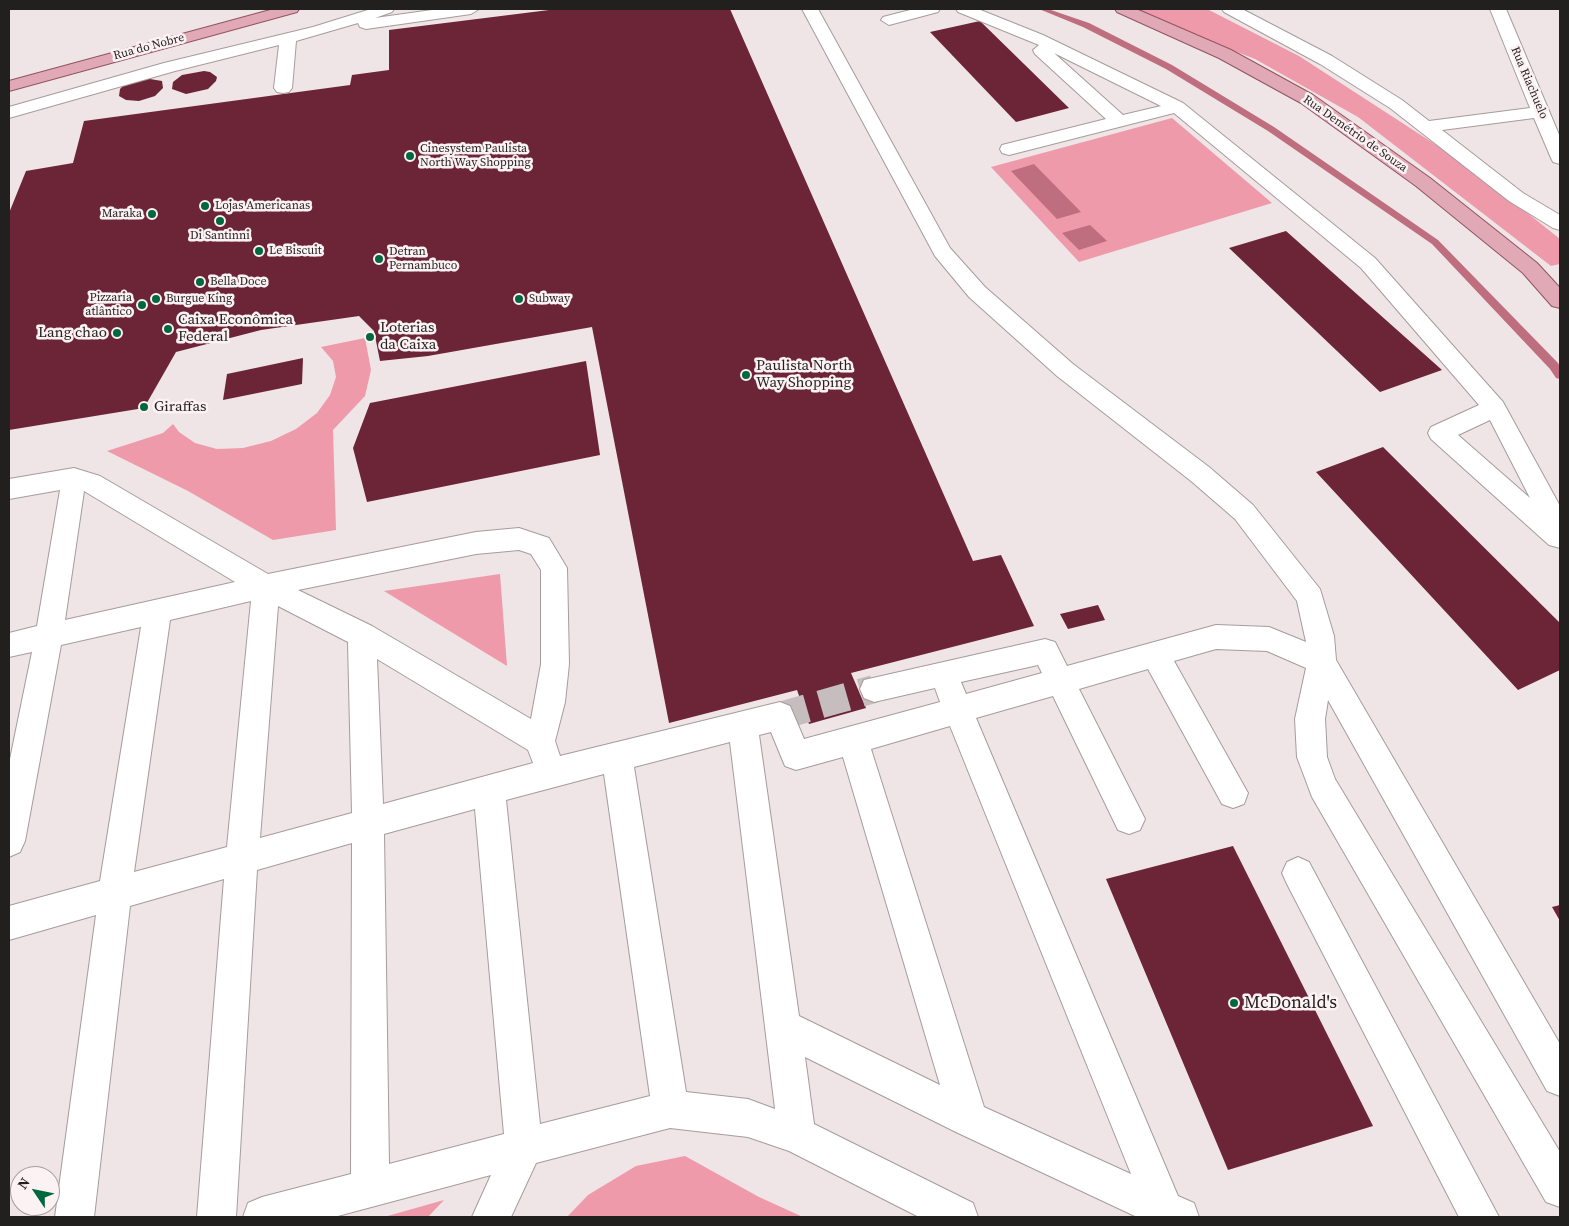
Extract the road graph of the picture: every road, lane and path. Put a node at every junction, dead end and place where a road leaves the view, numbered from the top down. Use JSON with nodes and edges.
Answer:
{"nodes":[{"id":1,"x":291,"y":9,"type":"edge"},
{"id":2,"x":386,"y":9,"type":"edge"},
{"id":3,"x":472,"y":9,"type":"edge"},
{"id":4,"x":810,"y":9,"type":"edge"},
{"id":5,"x":932,"y":9,"type":"edge"},
{"id":6,"x":964,"y":9,"type":"edge"},
{"id":7,"x":1124,"y":9,"type":"edge"},
{"id":8,"x":1230,"y":9,"type":"edge"},
{"id":9,"x":1498,"y":9,"type":"edge"},
{"id":10,"x":439,"y":11,"type":"edge"},
{"id":11,"x":889,"y":20,"type":"dead end"},
{"id":12,"x":318,"y":31,"type":"junction"},
{"id":13,"x":1022,"y":32,"type":"junction"},
{"id":14,"x":288,"y":38,"type":"junction"},
{"id":15,"x":9,"y":86,"type":"edge"},
{"id":16,"x":283,"y":88,"type":"dead end"},
{"id":17,"x":1177,"y":107,"type":"junction"},
{"id":18,"x":1541,"y":112,"type":"junction"},
{"id":19,"x":9,"y":113,"type":"edge"},
{"id":20,"x":1119,"y":121,"type":"junction"},
{"id":21,"x":1426,"y":127,"type":"junction"},
{"id":22,"x":1009,"y":148,"type":"dead end"},
{"id":23,"x":1560,"y":158,"type":"edge"},
{"id":24,"x":1560,"y":224,"type":"edge"},
{"id":25,"x":1560,"y":301,"type":"edge"},
{"id":26,"x":1495,"y":408,"type":"junction"},
{"id":27,"x":74,"y":478,"type":"junction"},
{"id":28,"x":9,"y":489,"type":"edge"},
{"id":29,"x":1560,"y":530,"type":"edge"},
{"id":30,"x":1560,"y":540,"type":"edge"},
{"id":31,"x":266,"y":587,"type":"junction"},
{"id":32,"x":157,"y":612,"type":"junction"},
{"id":33,"x":362,"y":635,"type":"junction"},
{"id":34,"x":49,"y":636,"type":"junction"},
{"id":35,"x":9,"y":645,"type":"edge"},
{"id":36,"x":1155,"y":654,"type":"junction"},
{"id":37,"x":1322,"y":662,"type":"junction"},
{"id":38,"x":943,"y":673,"type":"junction"},
{"id":39,"x":1059,"y":682,"type":"junction"},
{"id":40,"x":874,"y":689,"type":"tunnel mouth"},
{"id":41,"x":958,"y":710,"type":"junction"},
{"id":42,"x":743,"y":725,"type":"junction"},
{"id":43,"x":540,"y":740,"type":"junction"},
{"id":44,"x":853,"y":740,"type":"junction"},
{"id":45,"x":617,"y":757,"type":"junction"},
{"id":46,"x":551,"y":773,"type":"junction"},
{"id":47,"x":489,"y":790,"type":"junction"},
{"id":48,"x":1233,"y":793,"type":"dead end"},
{"id":49,"x":1129,"y":819,"type":"dead end"},
{"id":50,"x":368,"y":823,"type":"junction"},
{"id":51,"x":9,"y":842,"type":"edge"},
{"id":52,"x":242,"y":858,"type":"junction"},
{"id":53,"x":1298,"y":873,"type":"dead end"},
{"id":54,"x":115,"y":894,"type":"junction"},
{"id":55,"x":9,"y":923,"type":"edge"},
{"id":56,"x":783,"y":1027,"type":"junction"},
{"id":57,"x":1560,"y":1078,"type":"edge"},
{"id":58,"x":670,"y":1109,"type":"junction"},
{"id":59,"x":970,"y":1119,"type":"junction"},
{"id":60,"x":797,"y":1135,"type":"junction"},
{"id":61,"x":524,"y":1148,"type":"junction"},
{"id":62,"x":370,"y":1187,"type":"junction"},
{"id":63,"x":1560,"y":1188,"type":"edge"},
{"id":64,"x":1172,"y":1214,"type":"edge"},
{"id":65,"x":74,"y":1217,"type":"edge"},
{"id":66,"x":216,"y":1217,"type":"edge"},
{"id":67,"x":262,"y":1217,"type":"edge"},
{"id":68,"x":491,"y":1217,"type":"edge"},
{"id":69,"x":959,"y":1217,"type":"edge"},
{"id":70,"x":1480,"y":1217,"type":"edge"}],
"edges":[{"from":1,"to":15,"type":"main road","name":"Rua do Nobre"},
{"from":2,"to":12,"type":"street"},
{"from":3,"to":10,"type":"street"},
{"from":4,"to":37,"type":"street"},
{"from":5,"to":11,"type":"street"},
{"from":6,"to":13,"type":"street"},
{"from":7,"to":25,"type":"main road","name":"Rua Demétrio de Souza"},
{"from":8,"to":21,"type":"street"},
{"from":9,"to":18,"type":"street","name":"Rua Riachuelo"},
{"from":10,"to":12,"type":"street"},
{"from":12,"to":14,"type":"street"},
{"from":13,"to":17,"type":"street"},
{"from":13,"to":20,"type":"street"},
{"from":14,"to":16,"type":"street"},
{"from":14,"to":19,"type":"street"},
{"from":17,"to":20,"type":"street"},
{"from":17,"to":26,"type":"street"},
{"from":18,"to":21,"type":"street"},
{"from":18,"to":23,"type":"street","name":"Rua Riachuelo"},
{"from":20,"to":22,"type":"street"},
{"from":21,"to":24,"type":"street"},
{"from":26,"to":29,"type":"street"},
{"from":26,"to":30,"type":"street"},
{"from":27,"to":28,"type":"street"},
{"from":27,"to":31,"type":"street"},
{"from":27,"to":34,"type":"street"},
{"from":31,"to":32,"type":"street"},
{"from":31,"to":33,"type":"street"},
{"from":31,"to":43,"type":"street"},
{"from":31,"to":52,"type":"street"},
{"from":32,"to":34,"type":"street"},
{"from":32,"to":54,"type":"street"},
{"from":33,"to":43,"type":"street"},
{"from":33,"to":50,"type":"street"},
{"from":34,"to":35,"type":"street"},
{"from":34,"to":51,"type":"street"},
{"from":36,"to":37,"type":"street"},
{"from":36,"to":39,"type":"street"},
{"from":36,"to":48,"type":"street"},
{"from":37,"to":57,"type":"street"},
{"from":37,"to":63,"type":"street"},
{"from":38,"to":39,"type":"street"},
{"from":38,"to":40,"type":"street"},
{"from":38,"to":41,"type":"street"},
{"from":39,"to":41,"type":"street"},
{"from":39,"to":49,"type":"street"},
{"from":41,"to":44,"type":"street"},
{"from":41,"to":64,"type":"street"},
{"from":42,"to":44,"type":"street"},
{"from":42,"to":45,"type":"street"},
{"from":42,"to":56,"type":"street"},
{"from":43,"to":46,"type":"street"},
{"from":44,"to":59,"type":"street"},
{"from":45,"to":46,"type":"street"},
{"from":45,"to":58,"type":"street"},
{"from":46,"to":47,"type":"street"},
{"from":47,"to":50,"type":"street"},
{"from":47,"to":61,"type":"street"},
{"from":50,"to":52,"type":"street"},
{"from":50,"to":62,"type":"street"},
{"from":52,"to":54,"type":"street"},
{"from":52,"to":66,"type":"street"},
{"from":53,"to":70,"type":"street"},
{"from":54,"to":55,"type":"street"},
{"from":54,"to":65,"type":"street"},
{"from":56,"to":59,"type":"street"},
{"from":56,"to":60,"type":"street"},
{"from":58,"to":60,"type":"street"},
{"from":58,"to":61,"type":"street"},
{"from":59,"to":64,"type":"street"},
{"from":60,"to":69,"type":"street"},
{"from":61,"to":62,"type":"street"},
{"from":61,"to":68,"type":"street"},
{"from":62,"to":67,"type":"street"}]}
